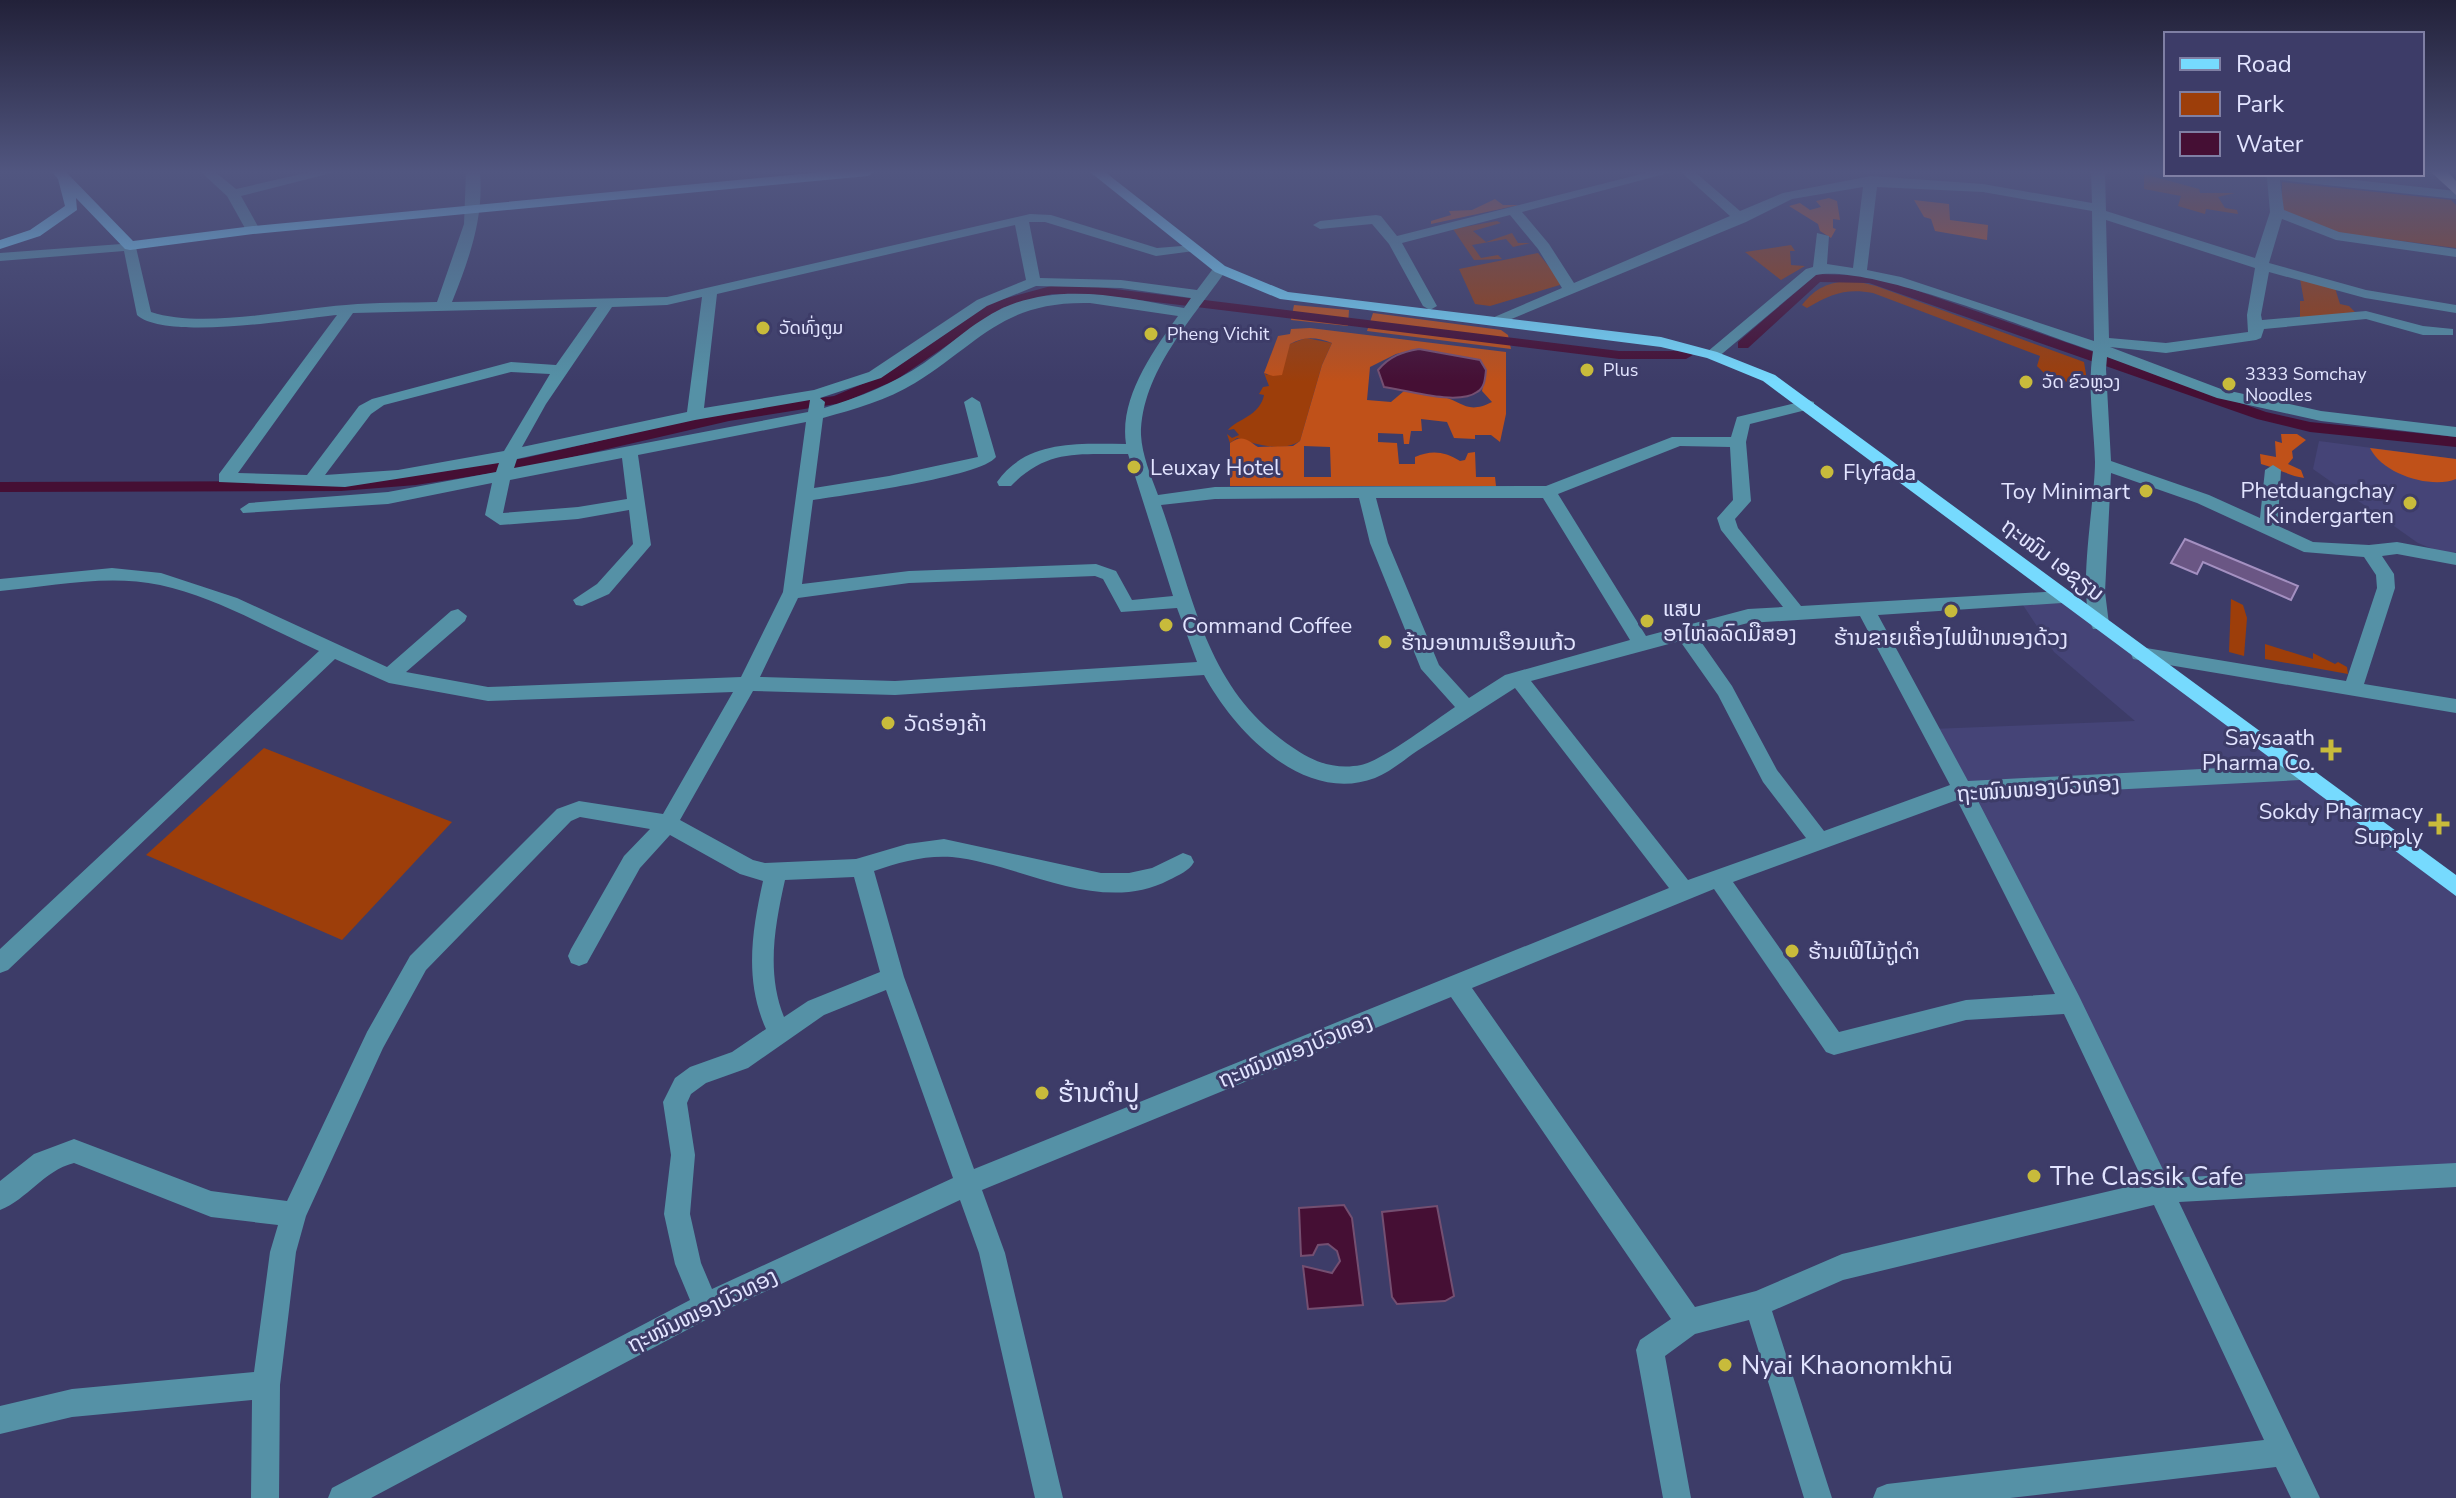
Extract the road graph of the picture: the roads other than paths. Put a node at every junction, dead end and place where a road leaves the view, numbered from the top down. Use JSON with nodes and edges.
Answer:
{"nodes":[{"id":1,"x":125,"y":241,"type":"edge"},
{"id":2,"x":109,"y":242,"type":"edge"},
{"id":3,"x":118,"y":242,"type":"edge"},
{"id":4,"x":468,"y":242,"type":"edge"},
{"id":5,"x":926,"y":242,"type":"edge"},
{"id":6,"x":1026,"y":242,"type":"edge"},
{"id":7,"x":1123,"y":242,"type":"edge"},
{"id":8,"x":1182,"y":242,"type":"edge"},
{"id":9,"x":1200,"y":242,"type":"edge"},
{"id":10,"x":1540,"y":242,"type":"edge"},
{"id":11,"x":1683,"y":242,"type":"edge"},
{"id":12,"x":1822,"y":242,"type":"edge"},
{"id":13,"x":1864,"y":242,"type":"edge"},
{"id":14,"x":2100,"y":242,"type":"edge"},
{"id":15,"x":2191,"y":242,"type":"edge"},
{"id":16,"x":2269,"y":242,"type":"edge"},
{"id":17,"x":2378,"y":242,"type":"edge"},
{"id":18,"x":1395,"y":243,"type":"edge"},
{"id":19,"x":0,"y":248,"type":"edge"},
{"id":20,"x":1189,"y":248,"type":"junction"},
{"id":21,"x":2456,"y":253,"type":"edge"},
{"id":22,"x":0,"y":257,"type":"edge"},
{"id":23,"x":2262,"y":265,"type":"junction"},
{"id":24,"x":1220,"y":269,"type":"junction"},
{"id":25,"x":1820,"y":269,"type":"junction"},
{"id":26,"x":1860,"y":271,"type":"junction"},
{"id":27,"x":1034,"y":282,"type":"junction"},
{"id":28,"x":1569,"y":287,"type":"junction"},
{"id":29,"x":710,"y":294,"type":"junction"},
{"id":30,"x":607,"y":304,"type":"junction"},
{"id":31,"x":1195,"y":304,"type":"junction"},
{"id":32,"x":1430,"y":306,"type":"junction"},
{"id":33,"x":443,"y":307,"type":"junction"},
{"id":34,"x":2434,"y":307,"type":"junction"},
{"id":35,"x":349,"y":309,"type":"junction"},
{"id":36,"x":2456,"y":309,"type":"edge"},
{"id":37,"x":1497,"y":321,"type":"junction"},
{"id":38,"x":2256,"y":325,"type":"junction"},
{"id":39,"x":2452,"y":336,"type":"edge"},
{"id":40,"x":2100,"y":345,"type":"junction"},
{"id":41,"x":1712,"y":355,"type":"junction"},
{"id":42,"x":561,"y":370,"type":"junction"},
{"id":43,"x":817,"y":394,"type":"junction"},
{"id":44,"x":972,"y":402,"type":"dead end"},
{"id":45,"x":1808,"y":405,"type":"junction"},
{"id":46,"x":695,"y":415,"type":"junction"},
{"id":47,"x":817,"y":415,"type":"junction"},
{"id":48,"x":2456,"y":432,"type":"edge"},
{"id":49,"x":1738,"y":442,"type":"junction"},
{"id":50,"x":1135,"y":449,"type":"junction"},
{"id":51,"x":630,"y":453,"type":"junction"},
{"id":52,"x":2103,"y":464,"type":"junction"},
{"id":53,"x":508,"y":466,"type":"junction"},
{"id":54,"x":2273,"y":470,"type":"dead end"},
{"id":55,"x":312,"y":480,"type":"junction"},
{"id":56,"x":1005,"y":482,"type":"dead end"},
{"id":57,"x":1548,"y":492,"type":"junction"},
{"id":58,"x":1366,"y":494,"type":"junction"},
{"id":59,"x":806,"y":495,"type":"junction"},
{"id":60,"x":1152,"y":501,"type":"junction"},
{"id":61,"x":638,"y":503,"type":"junction"},
{"id":62,"x":249,"y":509,"type":"dead end"},
{"id":63,"x":2263,"y":528,"type":"junction"},
{"id":64,"x":2369,"y":551,"type":"junction"},
{"id":65,"x":2456,"y":559,"type":"edge"},
{"id":66,"x":0,"y":585,"type":"edge"},
{"id":67,"x":792,"y":592,"type":"junction"},
{"id":68,"x":2062,"y":597,"type":"junction"},
{"id":69,"x":582,"y":600,"type":"dead end"},
{"id":70,"x":1183,"y":601,"type":"junction"},
{"id":71,"x":1866,"y":609,"type":"junction"},
{"id":72,"x":1795,"y":611,"type":"junction"},
{"id":73,"x":458,"y":616,"type":"dead end"},
{"id":74,"x":2100,"y":624,"type":"junction"},
{"id":75,"x":1683,"y":631,"type":"junction"},
{"id":76,"x":1641,"y":643,"type":"junction"},
{"id":77,"x":331,"y":651,"type":"junction"},
{"id":78,"x":2140,"y":654,"type":"junction"},
{"id":79,"x":1207,"y":668,"type":"junction"},
{"id":80,"x":389,"y":676,"type":"junction"},
{"id":81,"x":1518,"y":678,"type":"junction"},
{"id":82,"x":747,"y":684,"type":"junction"},
{"id":83,"x":2353,"y":689,"type":"junction"},
{"id":84,"x":2456,"y":706,"type":"edge"},
{"id":85,"x":1468,"y":709,"type":"junction"},
{"id":86,"x":2300,"y":772,"type":"junction"},
{"id":87,"x":1960,"y":790,"type":"junction"},
{"id":88,"x":668,"y":823,"type":"junction"},
{"id":89,"x":1821,"y":842,"type":"junction"},
{"id":90,"x":1183,"y":862,"type":"dead end"},
{"id":91,"x":859,"y":867,"type":"junction"},
{"id":92,"x":776,"y":873,"type":"junction"},
{"id":93,"x":1719,"y":879,"type":"junction"},
{"id":94,"x":2456,"y":887,"type":"edge"},
{"id":95,"x":1684,"y":891,"type":"junction"},
{"id":96,"x":579,"y":956,"type":"dead end"},
{"id":97,"x":0,"y":963,"type":"edge"},
{"id":98,"x":893,"y":977,"type":"junction"},
{"id":99,"x":1455,"y":983,"type":"junction"},
{"id":100,"x":2071,"y":1003,"type":"junction"},
{"id":101,"x":780,"y":1033,"type":"junction"},
{"id":102,"x":2456,"y":1175,"type":"edge"},
{"id":103,"x":967,"y":1184,"type":"junction"},
{"id":104,"x":2163,"y":1191,"type":"junction"},
{"id":105,"x":0,"y":1198,"type":"edge"},
{"id":106,"x":294,"y":1214,"type":"junction"},
{"id":107,"x":1757,"y":1304,"type":"junction"},
{"id":108,"x":706,"y":1306,"type":"junction"},
{"id":109,"x":1689,"y":1322,"type":"junction"},
{"id":110,"x":266,"y":1385,"type":"junction"},
{"id":111,"x":0,"y":1420,"type":"edge"},
{"id":112,"x":2282,"y":1452,"type":"junction"},
{"id":113,"x":2027,"y":1490,"type":"edge"},
{"id":114,"x":265,"y":1498,"type":"edge"},
{"id":115,"x":342,"y":1498,"type":"edge"},
{"id":116,"x":1049,"y":1498,"type":"edge"},
{"id":117,"x":1677,"y":1498,"type":"edge"},
{"id":118,"x":1818,"y":1498,"type":"edge"},
{"id":119,"x":1887,"y":1498,"type":"edge"},
{"id":120,"x":2306,"y":1498,"type":"edge"}],
"edges":[{"from":1,"to":35,"type":"street"},
{"from":2,"to":19,"type":"street"},
{"from":3,"to":22,"type":"street"},
{"from":4,"to":33,"type":"street"},
{"from":5,"to":29,"type":"street"},
{"from":6,"to":27,"type":"street"},
{"from":7,"to":20,"type":"street"},
{"from":8,"to":20,"type":"main road","name":"ຖະໜົນ ເອຊຽນ"},
{"from":9,"to":32,"type":"main road","name":"ຖະໜົນ ເອຊຽນ"},
{"from":10,"to":28,"type":"street"},
{"from":11,"to":28,"type":"street"},
{"from":12,"to":25,"type":"street"},
{"from":13,"to":26,"type":"street"},
{"from":14,"to":40,"type":"street"},
{"from":15,"to":23,"type":"street"},
{"from":16,"to":23,"type":"street"},
{"from":17,"to":21,"type":"street"},
{"from":18,"to":32,"type":"street"},
{"from":20,"to":24,"type":"main road","name":"ຖະໜົນ ເອຊຽນ"},
{"from":23,"to":34,"type":"street"},
{"from":23,"to":38,"type":"street"},
{"from":24,"to":31,"type":"street"},
{"from":24,"to":37,"type":"main road","name":"ຖະໜົນ ເອຊຽນ"},
{"from":25,"to":26,"type":"street"},
{"from":25,"to":41,"type":"street"},
{"from":26,"to":40,"type":"street"},
{"from":27,"to":31,"type":"street"},
{"from":27,"to":43,"type":"street"},
{"from":28,"to":37,"type":"street"},
{"from":29,"to":30,"type":"street"},
{"from":29,"to":46,"type":"street"},
{"from":30,"to":33,"type":"street"},
{"from":30,"to":42,"type":"street"},
{"from":31,"to":47,"type":"street"},
{"from":31,"to":50,"type":"street"},
{"from":32,"to":37,"type":"main road","name":"ຖະໜົນ ເອຊຽນ"},
{"from":33,"to":35,"type":"street"},
{"from":34,"to":36,"type":"street"},
{"from":34,"to":39,"type":"street"},
{"from":35,"to":55,"type":"street"},
{"from":37,"to":41,"type":"main road","name":"ຖະໜົນ ເອຊຽນ"},
{"from":38,"to":39,"type":"street"},
{"from":38,"to":40,"type":"street"},
{"from":40,"to":48,"type":"street"},
{"from":40,"to":52,"type":"street"},
{"from":41,"to":45,"type":"main road","name":"ຖະໜົນ ເອຊຽນ"},
{"from":42,"to":53,"type":"street"},
{"from":42,"to":55,"type":"street"},
{"from":43,"to":46,"type":"street"},
{"from":43,"to":47,"type":"street"},
{"from":44,"to":59,"type":"street"},
{"from":45,"to":49,"type":"street"},
{"from":45,"to":68,"type":"main road","name":"ຖະໜົນ ເອຊຽນ"},
{"from":46,"to":53,"type":"street"},
{"from":47,"to":51,"type":"street"},
{"from":47,"to":59,"type":"street"},
{"from":49,"to":57,"type":"street"},
{"from":49,"to":72,"type":"street"},
{"from":50,"to":56,"type":"street"},
{"from":50,"to":60,"type":"street"},
{"from":51,"to":53,"type":"street"},
{"from":51,"to":61,"type":"street"},
{"from":52,"to":63,"type":"street"},
{"from":52,"to":74,"type":"street"},
{"from":53,"to":55,"type":"street"},
{"from":53,"to":61,"type":"street"},
{"from":53,"to":62,"type":"street"},
{"from":54,"to":63,"type":"street"},
{"from":57,"to":58,"type":"street"},
{"from":57,"to":76,"type":"street"},
{"from":58,"to":60,"type":"street"},
{"from":58,"to":85,"type":"street"},
{"from":59,"to":67,"type":"street"},
{"from":60,"to":70,"type":"street"},
{"from":61,"to":69,"type":"street"},
{"from":63,"to":64,"type":"street"},
{"from":64,"to":65,"type":"street"},
{"from":64,"to":83,"type":"street"},
{"from":66,"to":77,"type":"street"},
{"from":67,"to":70,"type":"street"},
{"from":67,"to":82,"type":"street"},
{"from":68,"to":71,"type":"street"},
{"from":68,"to":74,"type":"main road","name":"ຖະໜົນ ເອຊຽນ"},
{"from":70,"to":79,"type":"street"},
{"from":71,"to":72,"type":"street"},
{"from":71,"to":87,"type":"street"},
{"from":72,"to":75,"type":"street"},
{"from":73,"to":80,"type":"street"},
{"from":74,"to":78,"type":"main road","name":"ຖະໜົນ ເອຊຽນ"},
{"from":75,"to":76,"type":"street"},
{"from":75,"to":89,"type":"street"},
{"from":76,"to":81,"type":"street"},
{"from":77,"to":80,"type":"street"},
{"from":77,"to":97,"type":"street"},
{"from":78,"to":83,"type":"street"},
{"from":78,"to":86,"type":"main road","name":"ຖະໜົນ ເອຊຽນ"},
{"from":79,"to":82,"type":"street"},
{"from":79,"to":85,"type":"street"},
{"from":80,"to":82,"type":"street"},
{"from":81,"to":85,"type":"street"},
{"from":81,"to":95,"type":"street"},
{"from":82,"to":88,"type":"street"},
{"from":83,"to":84,"type":"street"},
{"from":86,"to":87,"type":"street","name":"ຖະໜົນໜອງບົວທອງ"},
{"from":86,"to":94,"type":"main road","name":"ຖະໜົນ ເອຊຽນ"},
{"from":87,"to":89,"type":"street","name":"ຖະໜົນໜອງບົວທອງ"},
{"from":87,"to":100,"type":"street"},
{"from":88,"to":92,"type":"street"},
{"from":88,"to":96,"type":"street"},
{"from":88,"to":106,"type":"street"},
{"from":89,"to":93,"type":"street","name":"ຖະໜົນໜອງບົວທອງ"},
{"from":90,"to":91,"type":"street"},
{"from":91,"to":92,"type":"street"},
{"from":91,"to":98,"type":"street"},
{"from":92,"to":101,"type":"street"},
{"from":93,"to":95,"type":"street","name":"ຖະໜົນໜອງບົວທອງ"},
{"from":93,"to":100,"type":"street"},
{"from":95,"to":99,"type":"street","name":"ຖະໜົນໜອງບົວທອງ"},
{"from":98,"to":101,"type":"street"},
{"from":98,"to":103,"type":"street"},
{"from":99,"to":103,"type":"street","name":"ຖະໜົນໜອງບົວທອງ"},
{"from":99,"to":109,"type":"street"},
{"from":100,"to":104,"type":"street"},
{"from":101,"to":108,"type":"street"},
{"from":102,"to":104,"type":"street"},
{"from":103,"to":108,"type":"street","name":"ຖະໜົນໜອງບົວທອງ"},
{"from":103,"to":116,"type":"street"},
{"from":104,"to":107,"type":"street"},
{"from":104,"to":112,"type":"street"},
{"from":105,"to":106,"type":"street"},
{"from":106,"to":110,"type":"street"},
{"from":107,"to":109,"type":"street"},
{"from":107,"to":118,"type":"street"},
{"from":108,"to":115,"type":"street","name":"ຖະໜົນໜອງບົວທອງ"},
{"from":109,"to":117,"type":"street"},
{"from":110,"to":111,"type":"street"},
{"from":110,"to":114,"type":"street"},
{"from":112,"to":113,"type":"street"},
{"from":112,"to":120,"type":"street"},
{"from":113,"to":119,"type":"street"}]}
